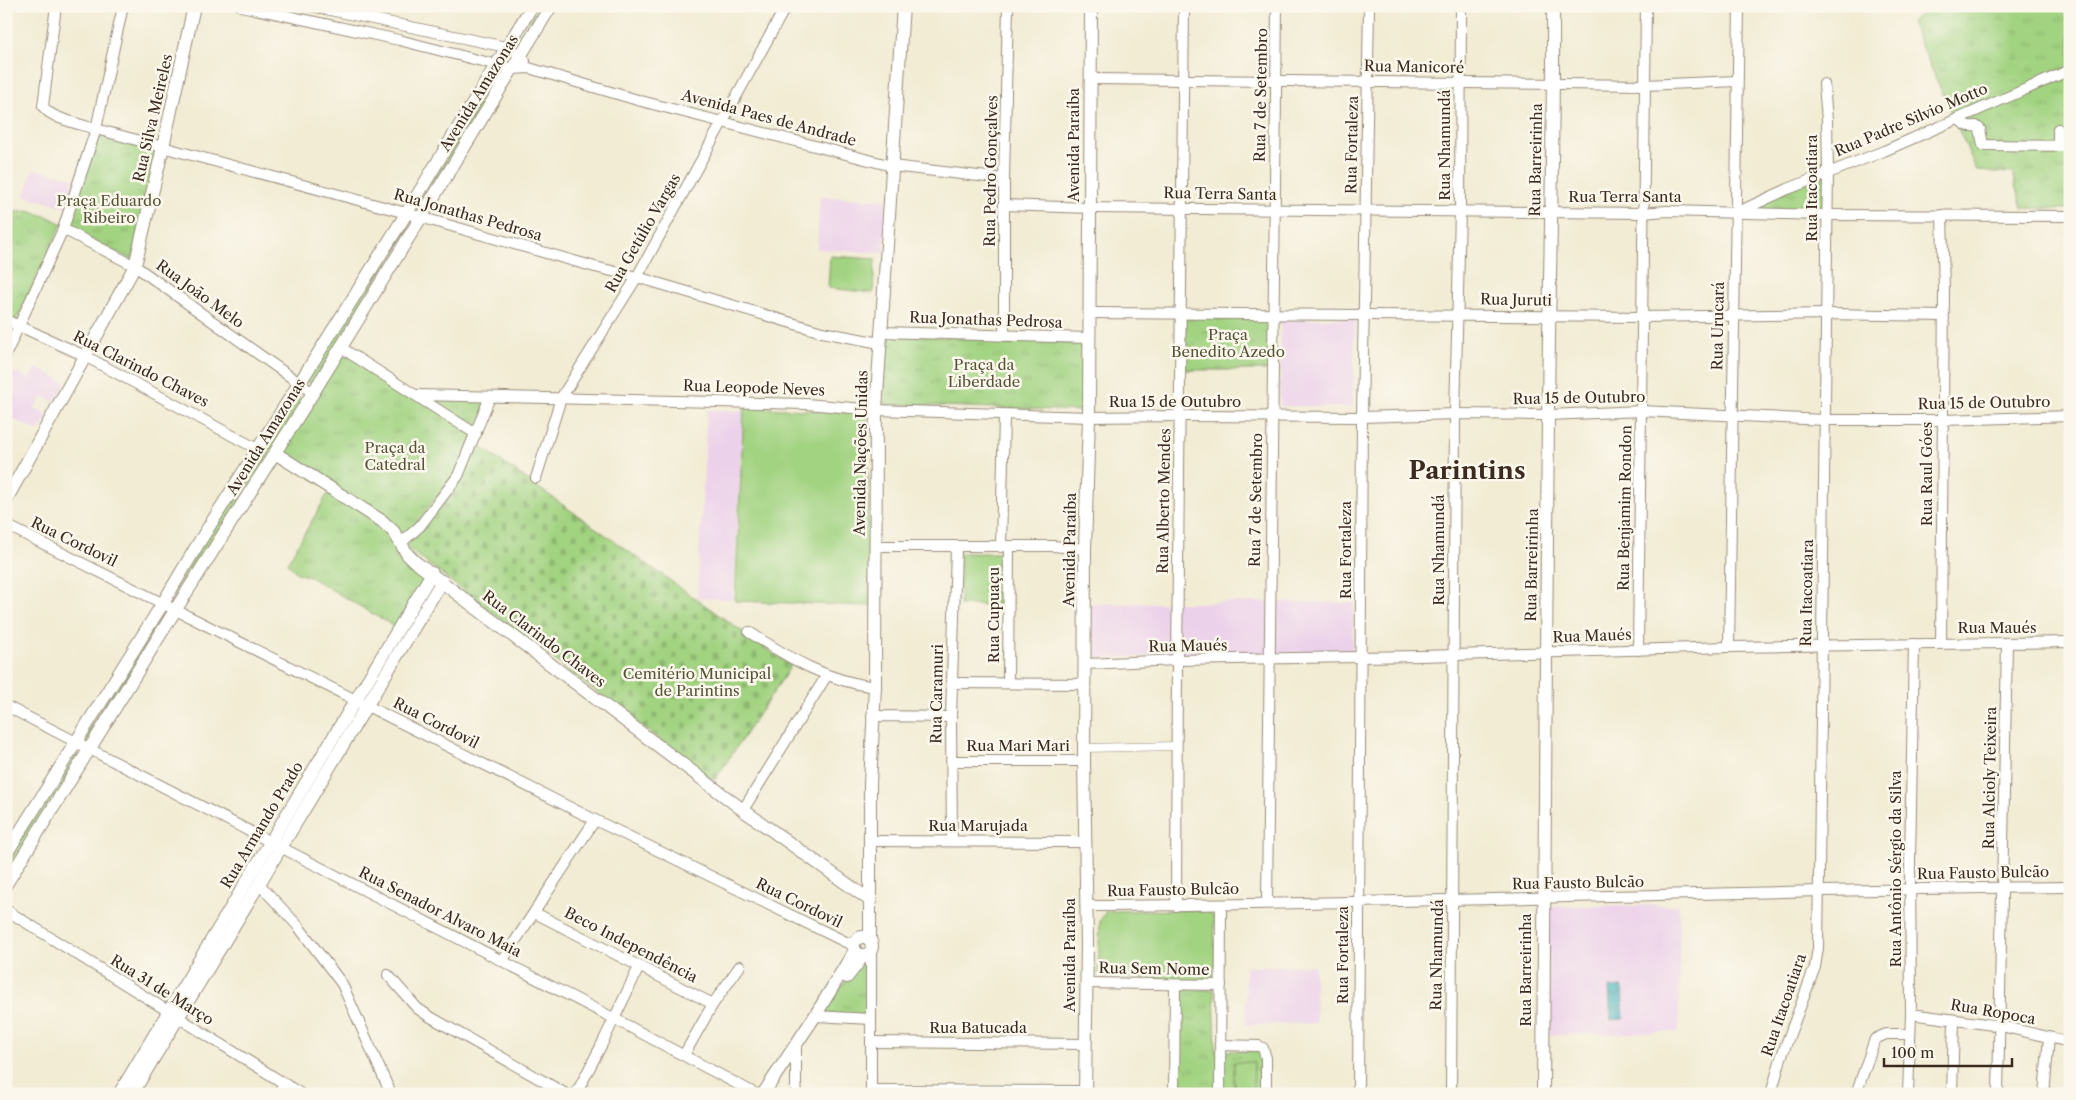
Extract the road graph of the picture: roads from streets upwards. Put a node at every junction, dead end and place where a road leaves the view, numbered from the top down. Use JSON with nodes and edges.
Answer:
{"nodes":[{"id":1,"x":56,"y":6,"type":"edge"},
{"id":2,"x":123,"y":6,"type":"edge"},
{"id":3,"x":194,"y":6,"type":"edge"},
{"id":4,"x":241,"y":6,"type":"edge"},
{"id":5,"x":310,"y":6,"type":"edge"},
{"id":6,"x":532,"y":6,"type":"edge"},
{"id":7,"x":551,"y":6,"type":"edge"},
{"id":8,"x":786,"y":6,"type":"edge"},
{"id":9,"x":903,"y":6,"type":"edge"},
{"id":10,"x":1008,"y":6,"type":"edge"},
{"id":11,"x":1091,"y":6,"type":"edge"},
{"id":12,"x":1184,"y":6,"type":"edge"},
{"id":13,"x":1277,"y":6,"type":"edge"},
{"id":14,"x":1369,"y":6,"type":"edge"},
{"id":15,"x":1461,"y":6,"type":"edge"},
{"id":16,"x":1553,"y":6,"type":"edge"},
{"id":17,"x":1646,"y":6,"type":"edge"},
{"id":18,"x":1739,"y":6,"type":"edge"},
{"id":19,"x":347,"y":14,"type":"junction"},
{"id":20,"x":402,"y":25,"type":"junction"},
{"id":21,"x":344,"y":29,"type":"junction"},
{"id":22,"x":399,"y":40,"type":"junction"},
{"id":23,"x":506,"y":47,"type":"junction"},
{"id":24,"x":521,"y":55,"type":"junction"},
{"id":25,"x":497,"y":64,"type":"junction"},
{"id":26,"x":513,"y":68,"type":"junction"},
{"id":27,"x":529,"y":68,"type":"junction"},
{"id":28,"x":2070,"y":70,"type":"edge"},
{"id":29,"x":1091,"y":79,"type":"junction"},
{"id":30,"x":1183,"y":80,"type":"junction"},
{"id":31,"x":1277,"y":80,"type":"junction"},
{"id":32,"x":1737,"y":81,"type":"junction"},
{"id":33,"x":1368,"y":82,"type":"junction"},
{"id":34,"x":1461,"y":83,"type":"junction"},
{"id":35,"x":1553,"y":83,"type":"junction"},
{"id":36,"x":1824,"y":84,"type":"dead end"},
{"id":37,"x":1645,"y":85,"type":"junction"},
{"id":38,"x":1958,"y":118,"type":"junction"},
{"id":39,"x":723,"y":122,"type":"junction"},
{"id":40,"x":96,"y":129,"type":"junction"},
{"id":41,"x":2058,"y":129,"type":"dead end"},
{"id":42,"x":2058,"y":146,"type":"junction"},
{"id":43,"x":2070,"y":146,"type":"edge"},
{"id":44,"x":164,"y":147,"type":"junction"},
{"id":45,"x":892,"y":166,"type":"junction"},
{"id":46,"x":1828,"y":171,"type":"junction"},
{"id":47,"x":1004,"y":179,"type":"junction"},
{"id":48,"x":1005,"y":205,"type":"junction"},
{"id":49,"x":1090,"y":208,"type":"junction"},
{"id":50,"x":1182,"y":208,"type":"junction"},
{"id":51,"x":1275,"y":210,"type":"junction"},
{"id":52,"x":1365,"y":211,"type":"junction"},
{"id":53,"x":1460,"y":211,"type":"junction"},
{"id":54,"x":1552,"y":212,"type":"junction"},
{"id":55,"x":1736,"y":212,"type":"junction"},
{"id":56,"x":406,"y":213,"type":"junction"},
{"id":57,"x":1643,"y":213,"type":"junction"},
{"id":58,"x":1827,"y":215,"type":"junction"},
{"id":59,"x":1942,"y":215,"type":"junction"},
{"id":60,"x":2067,"y":216,"type":"edge"},
{"id":61,"x":421,"y":217,"type":"junction"},
{"id":62,"x":63,"y":229,"type":"junction"},
{"id":63,"x":135,"y":266,"type":"junction"},
{"id":64,"x":637,"y":277,"type":"junction"},
{"id":65,"x":1089,"y":313,"type":"junction"},
{"id":66,"x":1180,"y":314,"type":"junction"},
{"id":67,"x":1273,"y":314,"type":"junction"},
{"id":68,"x":1364,"y":314,"type":"junction"},
{"id":69,"x":1457,"y":314,"type":"junction"},
{"id":70,"x":1826,"y":314,"type":"junction"},
{"id":71,"x":1551,"y":316,"type":"junction"},
{"id":72,"x":1643,"y":316,"type":"junction"},
{"id":73,"x":1734,"y":316,"type":"junction"},
{"id":74,"x":1943,"y":316,"type":"junction"},
{"id":75,"x":6,"y":320,"type":"edge"},
{"id":76,"x":19,"y":326,"type":"junction"},
{"id":77,"x":1004,"y":336,"type":"junction"},
{"id":78,"x":881,"y":337,"type":"junction"},
{"id":79,"x":1089,"y":338,"type":"junction"},
{"id":80,"x":340,"y":347,"type":"junction"},
{"id":81,"x":6,"y":354,"type":"edge"},
{"id":82,"x":84,"y":356,"type":"junction"},
{"id":83,"x":299,"y":384,"type":"junction"},
{"id":84,"x":313,"y":393,"type":"junction"},
{"id":85,"x":418,"y":395,"type":"junction"},
{"id":86,"x":490,"y":397,"type":"junction"},
{"id":87,"x":561,"y":398,"type":"junction"},
{"id":88,"x":876,"y":410,"type":"junction"},
{"id":89,"x":1642,"y":411,"type":"junction"},
{"id":90,"x":1454,"y":414,"type":"junction"},
{"id":91,"x":1004,"y":415,"type":"junction"},
{"id":92,"x":1548,"y":415,"type":"junction"},
{"id":93,"x":1180,"y":416,"type":"junction"},
{"id":94,"x":1732,"y":416,"type":"junction"},
{"id":95,"x":2070,"y":416,"type":"edge"},
{"id":96,"x":1089,"y":417,"type":"junction"},
{"id":97,"x":1362,"y":417,"type":"junction"},
{"id":98,"x":1273,"y":418,"type":"junction"},
{"id":99,"x":1824,"y":420,"type":"junction"},
{"id":100,"x":1943,"y":420,"type":"junction"},
{"id":101,"x":476,"y":434,"type":"junction"},
{"id":102,"x":259,"y":450,"type":"junction"},
{"id":103,"x":275,"y":453,"type":"junction"},
{"id":104,"x":536,"y":478,"type":"dead end"},
{"id":105,"x":6,"y":500,"type":"edge"},
{"id":106,"x":6,"y":525,"type":"edge"},
{"id":107,"x":401,"y":543,"type":"junction"},
{"id":108,"x":875,"y":546,"type":"junction"},
{"id":109,"x":1005,"y":547,"type":"junction"},
{"id":110,"x":956,"y":548,"type":"junction"},
{"id":111,"x":1086,"y":549,"type":"junction"},
{"id":112,"x":437,"y":577,"type":"junction"},
{"id":113,"x":163,"y":603,"type":"junction"},
{"id":114,"x":176,"y":609,"type":"junction"},
{"id":115,"x":749,"y":632,"type":"dead end"},
{"id":116,"x":2070,"y":642,"type":"edge"},
{"id":117,"x":1941,"y":643,"type":"junction"},
{"id":118,"x":1914,"y":644,"type":"junction"},
{"id":119,"x":2007,"y":644,"type":"junction"},
{"id":120,"x":1822,"y":645,"type":"junction"},
{"id":121,"x":1730,"y":647,"type":"junction"},
{"id":122,"x":1638,"y":650,"type":"junction"},
{"id":123,"x":1546,"y":653,"type":"junction"},
{"id":124,"x":1454,"y":654,"type":"junction"},
{"id":125,"x":1361,"y":657,"type":"junction"},
{"id":126,"x":1177,"y":660,"type":"junction"},
{"id":127,"x":1269,"y":660,"type":"junction"},
{"id":128,"x":1086,"y":664,"type":"junction"},
{"id":129,"x":827,"y":675,"type":"junction"},
{"id":130,"x":1008,"y":682,"type":"junction"},
{"id":131,"x":952,"y":683,"type":"junction"},
{"id":132,"x":1086,"y":684,"type":"junction"},
{"id":133,"x":875,"y":687,"type":"junction"},
{"id":134,"x":360,"y":702,"type":"junction"},
{"id":135,"x":6,"y":706,"type":"edge"},
{"id":136,"x":872,"y":716,"type":"junction"},
{"id":137,"x":950,"y":717,"type":"junction"},
{"id":138,"x":77,"y":742,"type":"junction"},
{"id":139,"x":1177,"y":746,"type":"junction"},
{"id":140,"x":90,"y":748,"type":"junction"},
{"id":141,"x":1085,"y":754,"type":"junction"},
{"id":142,"x":952,"y":761,"type":"junction"},
{"id":143,"x":743,"y":810,"type":"junction"},
{"id":144,"x":595,"y":820,"type":"junction"},
{"id":145,"x":870,"y":841,"type":"junction"},
{"id":146,"x":952,"y":841,"type":"junction"},
{"id":147,"x":1086,"y":842,"type":"junction"},
{"id":148,"x":277,"y":845,"type":"junction"},
{"id":149,"x":6,"y":854,"type":"edge"},
{"id":150,"x":6,"y":884,"type":"edge"},
{"id":151,"x":260,"y":886,"type":"junction"},
{"id":152,"x":2070,"y":887,"type":"edge"},
{"id":153,"x":2002,"y":888,"type":"junction"},
{"id":154,"x":1910,"y":889,"type":"junction"},
{"id":155,"x":1818,"y":893,"type":"junction"},
{"id":156,"x":1543,"y":898,"type":"junction"},
{"id":157,"x":871,"y":901,"type":"junction"},
{"id":158,"x":1453,"y":901,"type":"junction"},
{"id":159,"x":1358,"y":902,"type":"junction"},
{"id":160,"x":1267,"y":903,"type":"junction"},
{"id":161,"x":1087,"y":906,"type":"junction"},
{"id":162,"x":1176,"y":906,"type":"junction"},
{"id":163,"x":1221,"y":906,"type":"junction"},
{"id":164,"x":6,"y":911,"type":"edge"},
{"id":165,"x":535,"y":913,"type":"junction"},
{"id":166,"x":862,"y":947,"type":"junction"},
{"id":167,"x":502,"y":961,"type":"junction"},
{"id":168,"x":740,"y":966,"type":"dead end"},
{"id":169,"x":639,"y":967,"type":"junction"},
{"id":170,"x":388,"y":975,"type":"dead end"},
{"id":171,"x":1086,"y":982,"type":"junction"},
{"id":172,"x":1176,"y":985,"type":"junction"},
{"id":173,"x":1221,"y":985,"type":"junction"},
{"id":174,"x":714,"y":1004,"type":"junction"},
{"id":175,"x":168,"y":1012,"type":"junction"},
{"id":176,"x":1910,"y":1014,"type":"junction"},
{"id":177,"x":815,"y":1016,"type":"junction"},
{"id":178,"x":180,"y":1018,"type":"junction"},
{"id":179,"x":615,"y":1019,"type":"junction"},
{"id":180,"x":871,"y":1019,"type":"junction"},
{"id":181,"x":1954,"y":1020,"type":"junction"},
{"id":182,"x":2001,"y":1026,"type":"junction"},
{"id":183,"x":1910,"y":1034,"type":"junction"},
{"id":184,"x":2049,"y":1038,"type":"junction"},
{"id":185,"x":872,"y":1042,"type":"junction"},
{"id":186,"x":2070,"y":1042,"type":"edge"},
{"id":187,"x":1085,"y":1044,"type":"junction"},
{"id":188,"x":796,"y":1045,"type":"junction"},
{"id":189,"x":1220,"y":1045,"type":"junction"},
{"id":190,"x":684,"y":1055,"type":"junction"},
{"id":191,"x":284,"y":1084,"type":"junction"},
{"id":192,"x":871,"y":1092,"type":"edge"},
{"id":193,"x":949,"y":1092,"type":"edge"},
{"id":194,"x":1085,"y":1092,"type":"edge"},
{"id":195,"x":119,"y":1094,"type":"edge"},
{"id":196,"x":132,"y":1094,"type":"edge"},
{"id":197,"x":278,"y":1094,"type":"edge"},
{"id":198,"x":301,"y":1094,"type":"edge"},
{"id":199,"x":391,"y":1094,"type":"edge"},
{"id":200,"x":566,"y":1094,"type":"edge"},
{"id":201,"x":576,"y":1094,"type":"edge"},
{"id":202,"x":756,"y":1094,"type":"edge"},
{"id":203,"x":763,"y":1094,"type":"edge"},
{"id":204,"x":796,"y":1094,"type":"edge"},
{"id":205,"x":1174,"y":1094,"type":"edge"},
{"id":206,"x":1220,"y":1094,"type":"edge"},
{"id":207,"x":1266,"y":1094,"type":"edge"},
{"id":208,"x":1358,"y":1094,"type":"edge"},
{"id":209,"x":1451,"y":1094,"type":"edge"},
{"id":210,"x":1543,"y":1094,"type":"edge"},
{"id":211,"x":1770,"y":1094,"type":"edge"},
{"id":212,"x":1856,"y":1094,"type":"edge"},
{"id":213,"x":1908,"y":1094,"type":"edge"},
{"id":214,"x":1952,"y":1094,"type":"edge"},
{"id":215,"x":1998,"y":1094,"type":"edge"},
{"id":216,"x":2044,"y":1094,"type":"edge"}],
"edges":[{"from":1,"to":40,"type":"street","name":"Rua Jonathas Pedrosa"},
{"from":2,"to":40,"type":"street"},
{"from":3,"to":44,"type":"street","name":"Rua Silva Meireles"},
{"from":4,"to":21,"type":"street","name":"Avenida Paes de Andrade"},
{"from":5,"to":19,"type":"street"},
{"from":6,"to":23,"type":"street","name":"Avenida Amazonas"},
{"from":7,"to":24,"type":"street","name":"Avenida Amazonas"},
{"from":8,"to":39,"type":"street","name":"Rua Getúlio Vargas"},
{"from":9,"to":45,"type":"street","name":"Avenida Nações Unidas"},
{"from":10,"to":47,"type":"street","name":"Rua Pedro Gonçalves"},
{"from":11,"to":29,"type":"street","name":"Avenida Paraíba"},
{"from":12,"to":30,"type":"street","name":"Rua Alberto Mendes"},
{"from":13,"to":31,"type":"street","name":"Rua 7 de Setembro"},
{"from":14,"to":33,"type":"street","name":"Rua Fortaleza"},
{"from":15,"to":34,"type":"street","name":"Rua Nhamundá"},
{"from":16,"to":35,"type":"street","name":"Rua Barreirinha"},
{"from":17,"to":37,"type":"street","name":"Rua Benjamim Rondon"},
{"from":18,"to":32,"type":"street","name":"Rua Urucará"},
{"from":19,"to":20,"type":"street"},
{"from":19,"to":21,"type":"street"},
{"from":20,"to":22,"type":"street"},
{"from":20,"to":23,"type":"street"},
{"from":21,"to":22,"type":"street","name":"Avenida Paes de Andrade"},
{"from":22,"to":25,"type":"street","name":"Avenida Paes de Andrade"},
{"from":23,"to":24,"type":"street"},
{"from":23,"to":25,"type":"street","name":"Avenida Amazonas"},
{"from":24,"to":26,"type":"street","name":"Avenida Amazonas"},
{"from":24,"to":27,"type":"street"},
{"from":25,"to":26,"type":"street","name":"Avenida Paes de Andrade"},
{"from":25,"to":56,"type":"street","name":"Avenida Amazonas"},
{"from":26,"to":27,"type":"street","name":"Avenida Paes de Andrade"},
{"from":26,"to":61,"type":"street","name":"Avenida Amazonas"},
{"from":27,"to":39,"type":"street","name":"Avenida Paes de Andrade"},
{"from":28,"to":38,"type":"street","name":"Rua Padre Silvio Motto"},
{"from":29,"to":30,"type":"street","name":"Rua Manicoré"},
{"from":29,"to":49,"type":"street","name":"Avenida Paraíba"},
{"from":30,"to":31,"type":"street","name":"Rua Manicoré"},
{"from":30,"to":50,"type":"street","name":"Rua Alberto Mendes"},
{"from":31,"to":33,"type":"street","name":"Rua Manicoré"},
{"from":31,"to":51,"type":"street","name":"Rua 7 de Setembro"},
{"from":32,"to":37,"type":"street","name":"Rua Manicoré"},
{"from":32,"to":55,"type":"street","name":"Rua Urucará"},
{"from":33,"to":34,"type":"street","name":"Rua Manicoré"},
{"from":33,"to":52,"type":"street","name":"Rua Fortaleza"},
{"from":34,"to":35,"type":"street","name":"Rua Manicoré"},
{"from":34,"to":53,"type":"street","name":"Rua Nhamundá"},
{"from":35,"to":37,"type":"street","name":"Rua Manicoré"},
{"from":35,"to":54,"type":"street","name":"Rua Barreirinha"},
{"from":36,"to":46,"type":"street","name":"Rua Itacoatiara"},
{"from":37,"to":57,"type":"street","name":"Rua Benjamim Rondon"},
{"from":38,"to":42,"type":"street"},
{"from":38,"to":46,"type":"street","name":"Rua Padre Silvio Motto"},
{"from":39,"to":45,"type":"street","name":"Avenida Paes de Andrade"},
{"from":39,"to":64,"type":"street","name":"Rua Getúlio Vargas"},
{"from":40,"to":44,"type":"street","name":"Rua Jonathas Pedrosa"},
{"from":40,"to":62,"type":"street"},
{"from":41,"to":42,"type":"street"},
{"from":42,"to":43,"type":"street"},
{"from":44,"to":56,"type":"street","name":"Rua Jonathas Pedrosa"},
{"from":44,"to":63,"type":"street","name":"Rua Silva Meireles"},
{"from":45,"to":47,"type":"street","name":"Avenida Paes de Andrade"},
{"from":45,"to":78,"type":"street","name":"Avenida Nações Unidas"},
{"from":46,"to":55,"type":"street","name":"Rua Padre Silvio Motto"},
{"from":46,"to":58,"type":"street","name":"Rua Itacoatiara"},
{"from":47,"to":48,"type":"street","name":"Rua Pedro Gonçalves"},
{"from":48,"to":49,"type":"street","name":"Rua Terra Santa"},
{"from":48,"to":77,"type":"street","name":"Rua Pedro Gonçalves"},
{"from":49,"to":50,"type":"street","name":"Rua Terra Santa"},
{"from":49,"to":65,"type":"street","name":"Avenida Paraíba"},
{"from":50,"to":51,"type":"street","name":"Rua Terra Santa"},
{"from":50,"to":66,"type":"street","name":"Rua Alberto Mendes"},
{"from":51,"to":52,"type":"street","name":"Rua Terra Santa"},
{"from":51,"to":67,"type":"street","name":"Rua 7 de Setembro"},
{"from":52,"to":53,"type":"street","name":"Rua Terra Santa"},
{"from":52,"to":68,"type":"street","name":"Rua Fortaleza"},
{"from":53,"to":54,"type":"street","name":"Rua Terra Santa"},
{"from":53,"to":69,"type":"street","name":"Rua Nhamundá"},
{"from":54,"to":57,"type":"street","name":"Rua Terra Santa"},
{"from":54,"to":71,"type":"street","name":"Rua Barreirinha"},
{"from":55,"to":57,"type":"street","name":"Rua Terra Santa"},
{"from":55,"to":58,"type":"street","name":"Rua Terra Santa"},
{"from":55,"to":73,"type":"street","name":"Rua Urucará"},
{"from":56,"to":61,"type":"street","name":"Rua Jonathas Pedrosa"},
{"from":56,"to":83,"type":"street","name":"Avenida Amazonas"},
{"from":57,"to":72,"type":"street","name":"Rua Benjamim Rondon"},
{"from":58,"to":59,"type":"street","name":"Rua Terra Santa"},
{"from":58,"to":70,"type":"street","name":"Rua Itacoatiara"},
{"from":59,"to":60,"type":"street","name":"Rua Terra Santa"},
{"from":59,"to":74,"type":"street","name":"Rua Raul Góes"},
{"from":61,"to":64,"type":"street","name":"Rua Jonathas Pedrosa"},
{"from":61,"to":80,"type":"street","name":"Avenida Amazonas"},
{"from":62,"to":63,"type":"street","name":"Rua João Melo"},
{"from":62,"to":76,"type":"street"},
{"from":63,"to":82,"type":"street","name":"Rua Silva Meireles"},
{"from":63,"to":83,"type":"street","name":"Rua João Melo"},
{"from":64,"to":78,"type":"street","name":"Rua Jonathas Pedrosa"},
{"from":64,"to":87,"type":"street","name":"Rua Getúlio Vargas"},
{"from":65,"to":66,"type":"street","name":"Rua Juruti"},
{"from":65,"to":79,"type":"street","name":"Avenida Paraíba"},
{"from":66,"to":67,"type":"street","name":"Rua Juruti"},
{"from":66,"to":93,"type":"street","name":"Rua Alberto Mendes"},
{"from":67,"to":68,"type":"street","name":"Rua Juruti"},
{"from":67,"to":98,"type":"street","name":"Rua 7 de Setembro"},
{"from":68,"to":69,"type":"street","name":"Rua Juruti"},
{"from":68,"to":97,"type":"street","name":"Rua Fortaleza"},
{"from":69,"to":71,"type":"street","name":"Rua Juruti"},
{"from":69,"to":90,"type":"street","name":"Rua Nhamundá"},
{"from":70,"to":73,"type":"street","name":"Rua Juruti"},
{"from":70,"to":74,"type":"street","name":"Rua Juruti"},
{"from":70,"to":99,"type":"street","name":"Rua Itacoatiara"},
{"from":71,"to":72,"type":"street","name":"Rua Juruti"},
{"from":71,"to":92,"type":"street","name":"Rua Barreirinha"},
{"from":72,"to":73,"type":"street","name":"Rua Juruti"},
{"from":72,"to":89,"type":"street","name":"Rua Benjamim Rondon"},
{"from":73,"to":94,"type":"street","name":"Rua Urucará"},
{"from":74,"to":100,"type":"street","name":"Rua Raul Góes"},
{"from":75,"to":76,"type":"street","name":"Rua Clarindo Chaves"},
{"from":76,"to":81,"type":"street"},
{"from":76,"to":82,"type":"street","name":"Rua Clarindo Chaves"},
{"from":77,"to":78,"type":"street","name":"Rua Jonathas Pedrosa"},
{"from":77,"to":79,"type":"street","name":"Rua Jonathas Pedrosa"},
{"from":78,"to":88,"type":"street","name":"Avenida Nações Unidas"},
{"from":79,"to":96,"type":"street","name":"Avenida Paraíba"},
{"from":80,"to":84,"type":"street","name":"Avenida Amazonas"},
{"from":80,"to":85,"type":"street"},
{"from":82,"to":102,"type":"street","name":"Rua Clarindo Chaves"},
{"from":82,"to":105,"type":"street","name":"Rua Silva Meireles"},
{"from":83,"to":84,"type":"street","name":"Rua João Melo"},
{"from":83,"to":102,"type":"street","name":"Avenida Amazonas"},
{"from":84,"to":103,"type":"street","name":"Avenida Amazonas"},
{"from":85,"to":86,"type":"street","name":"Rua Leopode Neves"},
{"from":85,"to":101,"type":"street"},
{"from":86,"to":87,"type":"street","name":"Rua Leopode Neves"},
{"from":86,"to":101,"type":"street"},
{"from":87,"to":88,"type":"street","name":"Rua Leopode Neves"},
{"from":87,"to":104,"type":"street","name":"Rua Getúlio Vargas"},
{"from":88,"to":91,"type":"street","name":"Rua Leopode Neves"},
{"from":88,"to":108,"type":"street","name":"Avenida Nações Unidas"},
{"from":89,"to":92,"type":"street","name":"Rua 15 de Outubro"},
{"from":89,"to":94,"type":"street","name":"Rua 15 de Outubro"},
{"from":89,"to":122,"type":"street","name":"Rua Benjamim Rondon"},
{"from":90,"to":92,"type":"street","name":"Rua 15 de Outubro"},
{"from":90,"to":97,"type":"street","name":"Rua 15 de Outubro"},
{"from":90,"to":124,"type":"street","name":"Rua Nhamundá"},
{"from":91,"to":96,"type":"street","name":"Rua Leopode Neves"},
{"from":91,"to":109,"type":"street"},
{"from":92,"to":123,"type":"street","name":"Rua Barreirinha"},
{"from":93,"to":96,"type":"street","name":"Rua 15 de Outubro"},
{"from":93,"to":98,"type":"street","name":"Rua 15 de Outubro"},
{"from":93,"to":126,"type":"street","name":"Rua Alberto Mendes"},
{"from":94,"to":99,"type":"street","name":"Rua 15 de Outubro"},
{"from":94,"to":121,"type":"street","name":"Rua Urucará"},
{"from":95,"to":100,"type":"street","name":"Rua 15 de Outubro"},
{"from":96,"to":111,"type":"street","name":"Avenida Paraíba"},
{"from":97,"to":98,"type":"street","name":"Rua 15 de Outubro"},
{"from":97,"to":125,"type":"street","name":"Rua Fortaleza"},
{"from":98,"to":127,"type":"street","name":"Rua 7 de Setembro"},
{"from":99,"to":100,"type":"street","name":"Rua 15 de Outubro"},
{"from":99,"to":120,"type":"street","name":"Rua Itacoatiara"},
{"from":100,"to":117,"type":"street","name":"Rua Raul Góes"},
{"from":101,"to":107,"type":"street"},
{"from":102,"to":113,"type":"street","name":"Avenida Amazonas"},
{"from":103,"to":107,"type":"street","name":"Rua Clarindo Chaves"},
{"from":103,"to":114,"type":"street","name":"Avenida Amazonas"},
{"from":106,"to":113,"type":"street","name":"Rua Cordovil"},
{"from":107,"to":112,"type":"street","name":"Rua Clarindo Chaves"},
{"from":108,"to":110,"type":"street"},
{"from":108,"to":133,"type":"street","name":"Avenida Nações Unidas"},
{"from":109,"to":110,"type":"street"},
{"from":109,"to":111,"type":"street"},
{"from":109,"to":130,"type":"street","name":"Rua Cupuaçu"},
{"from":110,"to":131,"type":"street","name":"Rua Caramuri"},
{"from":111,"to":128,"type":"street","name":"Avenida Paraíba"},
{"from":112,"to":134,"type":"street","name":"Rua Armando Prado"},
{"from":112,"to":143,"type":"street","name":"Rua Clarindo Chaves"},
{"from":113,"to":114,"type":"street","name":"Rua Cordovil"},
{"from":113,"to":138,"type":"street","name":"Avenida Amazonas"},
{"from":114,"to":134,"type":"street","name":"Rua Cordovil"},
{"from":114,"to":140,"type":"street","name":"Avenida Amazonas"},
{"from":115,"to":129,"type":"street"},
{"from":116,"to":119,"type":"street","name":"Rua Maués"},
{"from":117,"to":118,"type":"street","name":"Rua Maués"},
{"from":117,"to":119,"type":"street","name":"Rua Maués"},
{"from":118,"to":120,"type":"street","name":"Rua Maués"},
{"from":118,"to":154,"type":"street","name":"Rua Antônio Sérgio da Silva"},
{"from":119,"to":153,"type":"street","name":"Rua Alcioly Teixeira"},
{"from":120,"to":121,"type":"street","name":"Rua Maués"},
{"from":120,"to":155,"type":"street","name":"Rua Itacoatiara"},
{"from":121,"to":122,"type":"street","name":"Rua Maués"},
{"from":122,"to":123,"type":"street","name":"Rua Maués"},
{"from":123,"to":124,"type":"street","name":"Rua Maués"},
{"from":123,"to":156,"type":"street","name":"Rua Barreirinha"},
{"from":124,"to":125,"type":"street","name":"Rua Maués"},
{"from":124,"to":158,"type":"street","name":"Rua Nhamundá"},
{"from":125,"to":127,"type":"street","name":"Rua Maués"},
{"from":125,"to":159,"type":"street","name":"Rua Fortaleza"},
{"from":126,"to":127,"type":"street","name":"Rua Maués"},
{"from":126,"to":128,"type":"street","name":"Rua Maués"},
{"from":126,"to":139,"type":"street","name":"Rua Alberto Mendes"},
{"from":127,"to":160,"type":"street","name":"Rua 7 de Setembro"},
{"from":128,"to":132,"type":"street","name":"Avenida Paraíba"},
{"from":129,"to":133,"type":"street"},
{"from":129,"to":143,"type":"street"},
{"from":130,"to":131,"type":"street"},
{"from":130,"to":132,"type":"street"},
{"from":131,"to":137,"type":"street","name":"Rua Caramuri"},
{"from":132,"to":141,"type":"street","name":"Avenida Paraíba"},
{"from":133,"to":136,"type":"street","name":"Avenida Nações Unidas"},
{"from":134,"to":144,"type":"street","name":"Rua Cordovil"},
{"from":134,"to":148,"type":"street","name":"Rua Armando Prado"},
{"from":135,"to":138,"type":"street"},
{"from":136,"to":137,"type":"street"},
{"from":136,"to":145,"type":"street","name":"Avenida Nações Unidas"},
{"from":137,"to":142,"type":"street","name":"Rua Caramuri"},
{"from":138,"to":140,"type":"street","name":"Rua Senador Alvaro Maia"},
{"from":138,"to":149,"type":"street","name":"Avenida Amazonas"},
{"from":139,"to":141,"type":"street"},
{"from":139,"to":162,"type":"street","name":"Rua Alberto Mendes"},
{"from":140,"to":148,"type":"street","name":"Rua Senador Alvaro Maia"},
{"from":140,"to":150,"type":"street","name":"Avenida Amazonas"},
{"from":141,"to":142,"type":"street","name":"Rua Mari Mari"},
{"from":141,"to":147,"type":"street","name":"Avenida Paraíba"},
{"from":142,"to":146,"type":"street","name":"Rua Caramuri"},
{"from":143,"to":157,"type":"street","name":"Rua Clarindo Chaves"},
{"from":144,"to":165,"type":"street"},
{"from":144,"to":166,"type":"street","name":"Rua Cordovil"},
{"from":145,"to":146,"type":"street","name":"Rua Marujada"},
{"from":145,"to":157,"type":"street","name":"Avenida Nações Unidas"},
{"from":146,"to":147,"type":"street","name":"Rua Marujada"},
{"from":147,"to":161,"type":"street","name":"Avenida Paraíba"},
{"from":148,"to":151,"type":"street","name":"Rua Armando Prado"},
{"from":148,"to":167,"type":"street","name":"Rua Senador Alvaro Maia"},
{"from":148,"to":175,"type":"street","name":"Rua Armando Prado"},
{"from":151,"to":178,"type":"street","name":"Rua Armando Prado"},
{"from":151,"to":199,"type":"street"},
{"from":152,"to":153,"type":"street","name":"Rua Fausto Bulcão"},
{"from":153,"to":154,"type":"street","name":"Rua Fausto Bulcão"},
{"from":153,"to":182,"type":"street","name":"Rua Alcioly Teixeira"},
{"from":154,"to":155,"type":"street","name":"Rua Fausto Bulcão"},
{"from":154,"to":176,"type":"street","name":"Rua Antônio Sérgio da Silva"},
{"from":155,"to":156,"type":"street","name":"Rua Fausto Bulcão"},
{"from":155,"to":211,"type":"street","name":"Rua Itacoatiara"},
{"from":156,"to":158,"type":"street","name":"Rua Fausto Bulcão"},
{"from":156,"to":210,"type":"street","name":"Rua Barreirinha"},
{"from":157,"to":166,"type":"street","name":"Avenida Nações Unidas"},
{"from":158,"to":159,"type":"street","name":"Rua Fausto Bulcão"},
{"from":158,"to":209,"type":"street","name":"Rua Nhamundá"},
{"from":159,"to":160,"type":"street","name":"Rua Fausto Bulcão"},
{"from":159,"to":208,"type":"street","name":"Rua Fortaleza"},
{"from":160,"to":163,"type":"street","name":"Rua Fausto Bulcão"},
{"from":161,"to":162,"type":"street","name":"Rua Fausto Bulcão"},
{"from":161,"to":171,"type":"street","name":"Avenida Paraíba"},
{"from":162,"to":163,"type":"street","name":"Rua Fausto Bulcão"},
{"from":163,"to":173,"type":"street"},
{"from":164,"to":175,"type":"street","name":"Rua 31 de Março"},
{"from":165,"to":167,"type":"street"},
{"from":165,"to":169,"type":"street","name":"Beco Independência"},
{"from":166,"to":177,"type":"street"},
{"from":166,"to":180,"type":"street"},
{"from":167,"to":179,"type":"street","name":"Rua Senador Alvaro Maia"},
{"from":168,"to":174,"type":"street"},
{"from":169,"to":174,"type":"street","name":"Beco Independência"},
{"from":169,"to":179,"type":"street"},
{"from":170,"to":200,"type":"street"},
{"from":171,"to":172,"type":"street","name":"Rua Sem Nome"},
{"from":171,"to":187,"type":"street","name":"Avenida Paraíba"},
{"from":172,"to":173,"type":"street","name":"Rua Sem Nome"},
{"from":172,"to":205,"type":"street"},
{"from":173,"to":189,"type":"street"},
{"from":174,"to":190,"type":"street"},
{"from":175,"to":178,"type":"street","name":"Rua 31 de Março"},
{"from":175,"to":195,"type":"street","name":"Rua Armando Prado"},
{"from":176,"to":181,"type":"street","name":"Rua Ropoca"},
{"from":176,"to":183,"type":"street","name":"Rua Antônio Sérgio da Silva"},
{"from":177,"to":180,"type":"street"},
{"from":177,"to":188,"type":"street"},
{"from":178,"to":191,"type":"street","name":"Rua 31 de Março"},
{"from":178,"to":196,"type":"street","name":"Rua Armando Prado"},
{"from":179,"to":190,"type":"street","name":"Rua Senador Alvaro Maia"},
{"from":179,"to":201,"type":"street"},
{"from":180,"to":185,"type":"street"},
{"from":181,"to":182,"type":"street","name":"Rua Ropoca"},
{"from":181,"to":214,"type":"street"},
{"from":182,"to":184,"type":"street","name":"Rua Ropoca"},
{"from":182,"to":215,"type":"street","name":"Rua Alcioly Teixeira"},
{"from":183,"to":212,"type":"street"},
{"from":183,"to":213,"type":"street","name":"Rua Antônio Sérgio da Silva"},
{"from":184,"to":186,"type":"street","name":"Rua Ropoca"},
{"from":184,"to":216,"type":"street"},
{"from":185,"to":187,"type":"street","name":"Rua Batucada"},
{"from":185,"to":192,"type":"street"},
{"from":187,"to":194,"type":"street","name":"Avenida Paraíba"},
{"from":188,"to":203,"type":"street"},
{"from":188,"to":204,"type":"street"},
{"from":189,"to":206,"type":"street"},
{"from":189,"to":207,"type":"street"},
{"from":190,"to":202,"type":"street","name":"Rua Senador Alvaro Maia"},
{"from":191,"to":197,"type":"street"},
{"from":191,"to":198,"type":"street","name":"Rua 31 de Março"},
{"from":192,"to":193,"type":"street"},
{"from":193,"to":194,"type":"street"}]}
